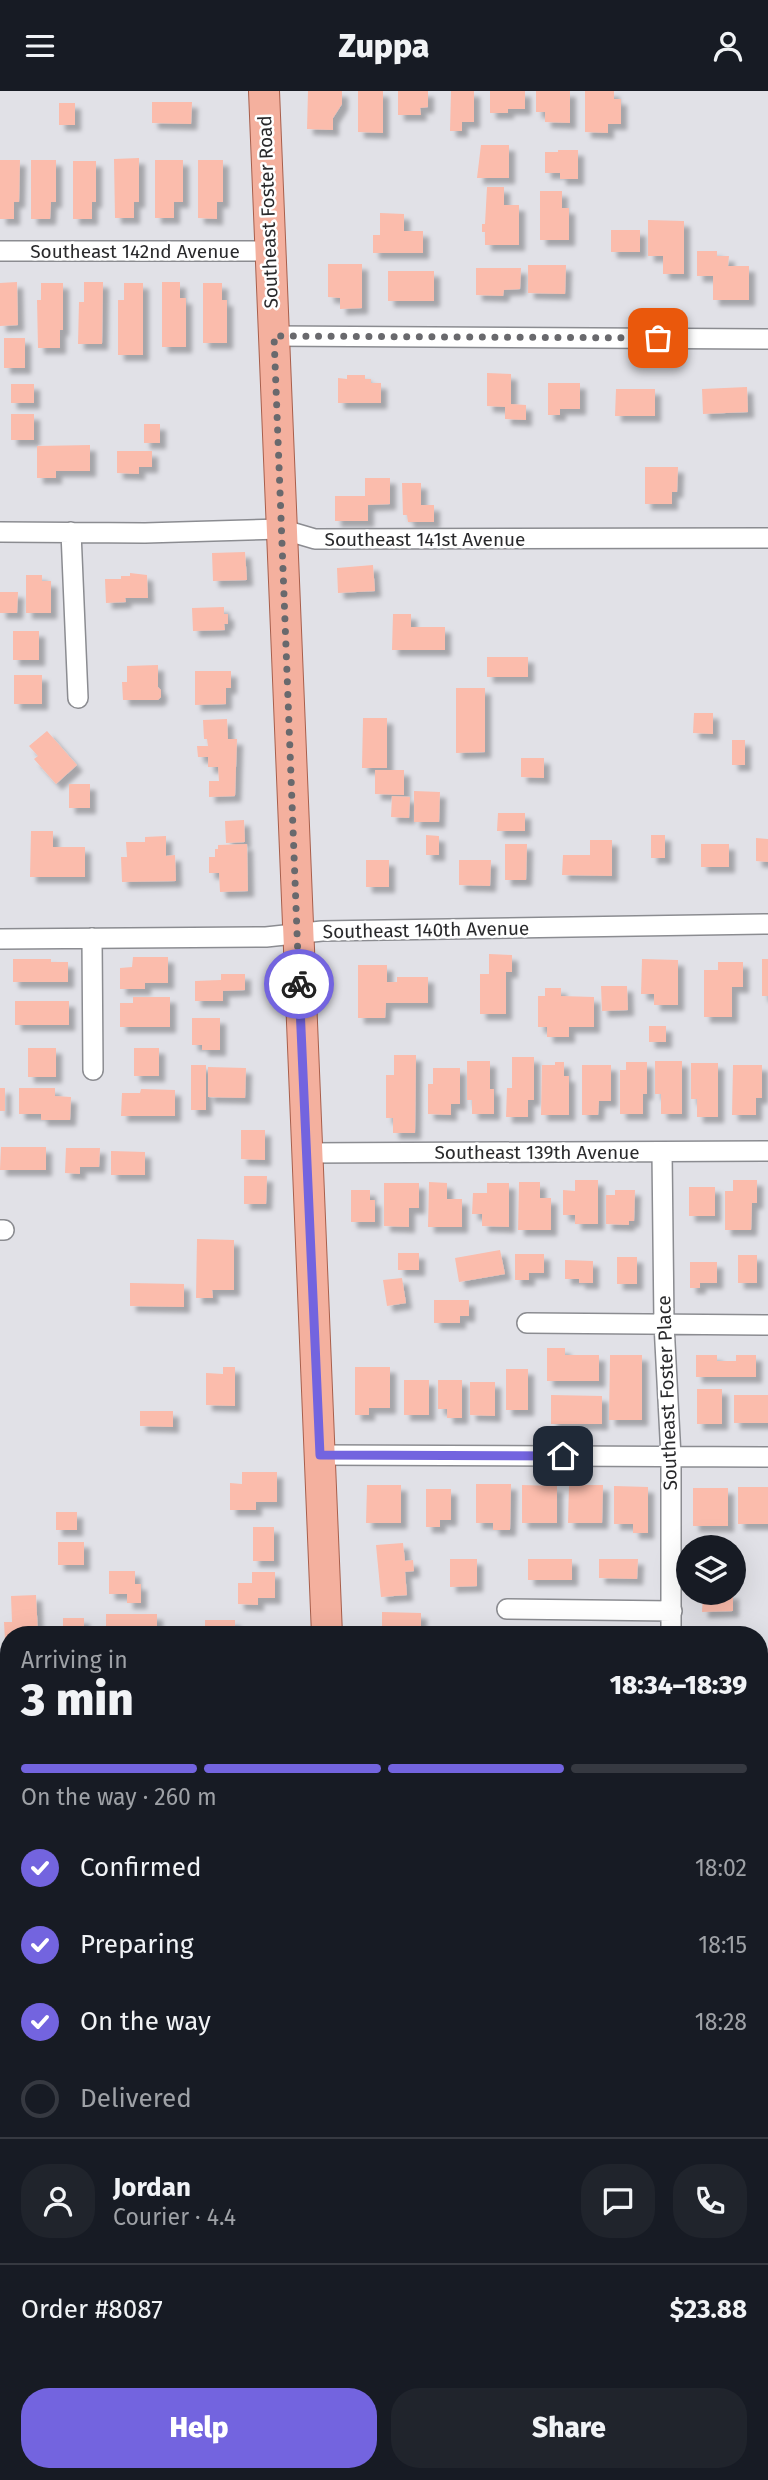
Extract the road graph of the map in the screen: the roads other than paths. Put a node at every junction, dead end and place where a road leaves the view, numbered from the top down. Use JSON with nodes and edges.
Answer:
{"nodes":[{"id":1,"x":264,"y":91,"type":"edge"},
{"id":2,"x":0,"y":251,"type":"edge"},
{"id":3,"x":270,"y":251,"type":"junction"},
{"id":4,"x":274,"y":336,"type":"junction"},
{"id":5,"x":768,"y":339,"type":"edge"},
{"id":6,"x":281,"y":529,"type":"junction"},
{"id":7,"x":0,"y":532,"type":"edge"},
{"id":8,"x":71,"y":533,"type":"junction"},
{"id":9,"x":768,"y":538,"type":"edge"},
{"id":10,"x":78,"y":698,"type":"dead end"},
{"id":11,"x":768,"y":924,"type":"edge"},
{"id":12,"x":297,"y":933,"type":"junction"},
{"id":13,"x":92,"y":938,"type":"junction"},
{"id":14,"x":0,"y":939,"type":"edge"},
{"id":15,"x":93,"y":1070,"type":"dead end"},
{"id":16,"x":768,"y":1151,"type":"edge"},
{"id":17,"x":662,"y":1152,"type":"junction"},
{"id":18,"x":307,"y":1153,"type":"junction"},
{"id":19,"x":527,"y":1323,"type":"dead end"},
{"id":20,"x":664,"y":1324,"type":"junction"},
{"id":21,"x":768,"y":1325,"type":"edge"},
{"id":22,"x":320,"y":1455,"type":"junction"},
{"id":23,"x":671,"y":1457,"type":"junction"},
{"id":24,"x":768,"y":1457,"type":"edge"},
{"id":25,"x":507,"y":1609,"type":"dead end"},
{"id":26,"x":671,"y":1611,"type":"junction"},
{"id":27,"x":327,"y":1626,"type":"edge"},
{"id":28,"x":671,"y":1626,"type":"edge"}],
"edges":[{"from":1,"to":3,"type":"main road","name":"Southeast Foster Road"},
{"from":2,"to":3,"type":"street","name":"Southeast 142nd Avenue"},
{"from":3,"to":4,"type":"main road","name":"Southeast Foster Road"},
{"from":4,"to":5,"type":"street"},
{"from":4,"to":6,"type":"main road","name":"Southeast Foster Road"},
{"from":6,"to":8,"type":"street","name":"Southeast 141st Avenue"},
{"from":6,"to":9,"type":"street","name":"Southeast 141st Avenue"},
{"from":6,"to":12,"type":"main road","name":"Southeast Foster Road"},
{"from":7,"to":8,"type":"street","name":"Southeast 141st Avenue"},
{"from":8,"to":10,"type":"street"},
{"from":11,"to":12,"type":"street","name":"Southeast 140th Avenue"},
{"from":12,"to":13,"type":"street","name":"Southeast 140th Avenue"},
{"from":12,"to":18,"type":"main road","name":"Southeast Foster Road"},
{"from":13,"to":14,"type":"street","name":"Southeast 140th Avenue"},
{"from":13,"to":15,"type":"street"},
{"from":16,"to":17,"type":"street","name":"Southeast 139th Avenue"},
{"from":17,"to":18,"type":"street","name":"Southeast 139th Avenue"},
{"from":17,"to":20,"type":"street","name":"Southeast Foster Place"},
{"from":18,"to":22,"type":"main road","name":"Southeast Foster Road"},
{"from":19,"to":20,"type":"street"},
{"from":20,"to":21,"type":"street"},
{"from":20,"to":23,"type":"street","name":"Southeast Foster Place"},
{"from":22,"to":23,"type":"street"},
{"from":22,"to":27,"type":"main road","name":"Southeast Foster Road"},
{"from":23,"to":24,"type":"street"},
{"from":23,"to":26,"type":"street","name":"Southeast Foster Place"},
{"from":25,"to":26,"type":"street"},
{"from":26,"to":28,"type":"street","name":"Southeast Foster Place"}]}
